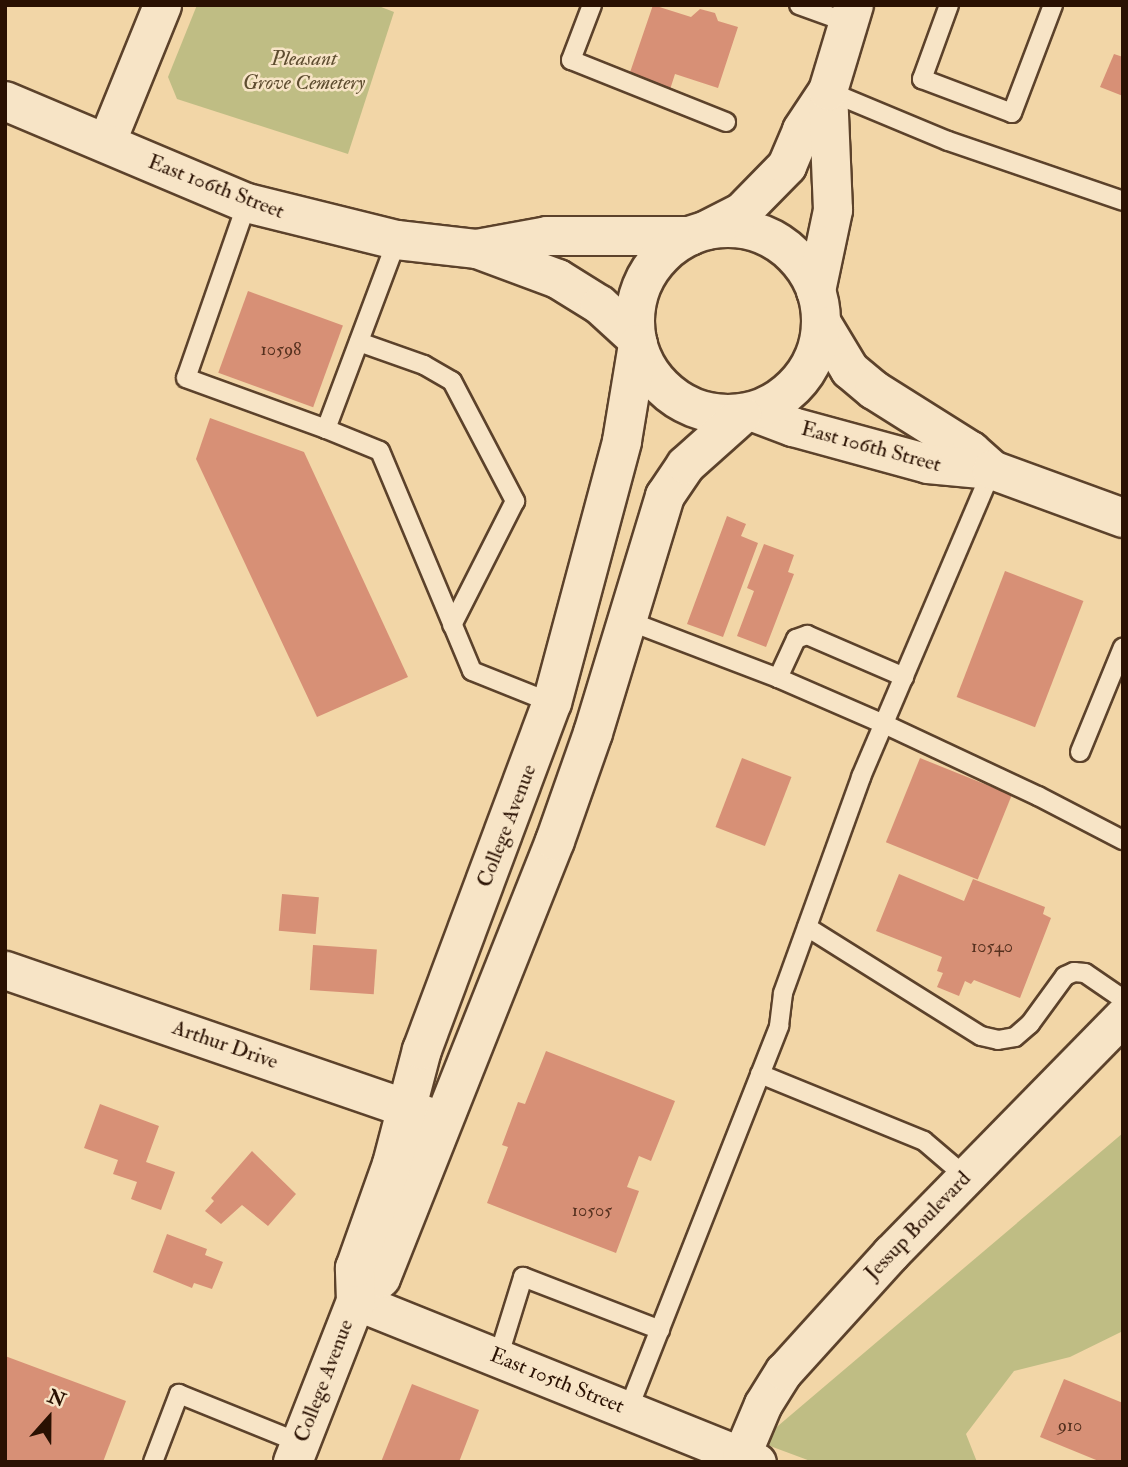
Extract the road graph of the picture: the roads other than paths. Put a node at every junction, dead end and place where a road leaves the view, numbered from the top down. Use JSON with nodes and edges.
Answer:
{"nodes":[{"id":1,"x":162,"y":5,"type":"edge"},
{"id":2,"x":592,"y":5,"type":"edge"},
{"id":3,"x":799,"y":5,"type":"edge"},
{"id":4,"x":949,"y":5,"type":"edge"},
{"id":5,"x":1053,"y":5,"type":"edge"},
{"id":6,"x":852,"y":14,"type":"edge"},
{"id":7,"x":828,"y":91,"type":"junction"},
{"id":8,"x":5,"y":101,"type":"edge"},
{"id":9,"x":726,"y":122,"type":"dead end"},
{"id":10,"x":106,"y":143,"type":"junction"},
{"id":11,"x":1123,"y":201,"type":"edge"},
{"id":12,"x":247,"y":203,"type":"junction"},
{"id":13,"x":699,"y":233,"type":"junction"},
{"id":14,"x":397,"y":240,"type":"junction"},
{"id":15,"x":477,"y":249,"type":"junction"},
{"id":16,"x":819,"y":306,"type":"junction"},
{"id":17,"x":637,"y":341,"type":"junction"},
{"id":18,"x":359,"y":342,"type":"junction"},
{"id":19,"x":748,"y":413,"type":"junction"},
{"id":20,"x":326,"y":429,"type":"junction"},
{"id":21,"x":992,"y":470,"type":"junction"},
{"id":22,"x":1123,"y":518,"type":"edge"},
{"id":23,"x":629,"y":621,"type":"junction"},
{"id":24,"x":452,"y":625,"type":"junction"},
{"id":25,"x":1123,"y":647,"type":"edge"},
{"id":26,"x":778,"y":677,"type":"junction"},
{"id":27,"x":904,"y":677,"type":"junction"},
{"id":28,"x":552,"y":703,"type":"junction"},
{"id":29,"x":884,"y":724,"type":"junction"},
{"id":30,"x":1080,"y":752,"type":"dead end"},
{"id":31,"x":1123,"y":840,"type":"edge"},
{"id":32,"x":807,"y":927,"type":"junction"},
{"id":33,"x":5,"y":970,"type":"edge"},
{"id":34,"x":1123,"y":999,"type":"edge"},
{"id":35,"x":1123,"y":1016,"type":"edge"},
{"id":36,"x":760,"y":1074,"type":"junction"},
{"id":37,"x":406,"y":1108,"type":"junction"},
{"id":38,"x":444,"y":1121,"type":"junction"},
{"id":39,"x":965,"y":1176,"type":"junction"},
{"id":40,"x":356,"y":1301,"type":"junction"},
{"id":41,"x":660,"y":1330,"type":"junction"},
{"id":42,"x":498,"y":1358,"type":"junction"},
{"id":43,"x":628,"y":1410,"type":"junction"},
{"id":44,"x":297,"y":1452,"type":"edge"},
{"id":45,"x":749,"y":1459,"type":"edge"},
{"id":46,"x":153,"y":1462,"type":"edge"}],
"edges":[{"from":1,"to":10,"type":"street"},
{"from":2,"to":9,"type":"lane"},
{"from":3,"to":6,"type":"lane"},
{"from":4,"to":5,"type":"lane"},
{"from":6,"to":7,"type":"main road"},
{"from":7,"to":11,"type":"lane"},
{"from":7,"to":13,"type":"main road"},
{"from":7,"to":16,"type":"main road"},
{"from":8,"to":10,"type":"main road","name":"East 106th Street"},
{"from":10,"to":12,"type":"main road","name":"East 106th Street"},
{"from":12,"to":14,"type":"main road","name":"East 106th Street"},
{"from":12,"to":20,"type":"lane"},
{"from":13,"to":15,"type":"main road","name":"East 106th Street"},
{"from":13,"to":16,"type":"main road"},
{"from":13,"to":17,"type":"main road"},
{"from":14,"to":15,"type":"main road","name":"East 106th Street"},
{"from":14,"to":18,"type":"lane"},
{"from":15,"to":17,"type":"main road","name":"East 106th Street"},
{"from":16,"to":19,"type":"main road"},
{"from":16,"to":21,"type":"main road","name":"East 106th Street"},
{"from":17,"to":19,"type":"main road"},
{"from":17,"to":28,"type":"main road","name":"College Avenue"},
{"from":18,"to":20,"type":"lane"},
{"from":18,"to":24,"type":"lane"},
{"from":19,"to":21,"type":"main road","name":"East 106th Street"},
{"from":19,"to":23,"type":"main road","name":"College Avenue"},
{"from":20,"to":24,"type":"lane"},
{"from":21,"to":22,"type":"main road","name":"East 106th Street"},
{"from":21,"to":27,"type":"lane"},
{"from":23,"to":26,"type":"lane"},
{"from":23,"to":38,"type":"main road","name":"College Avenue"},
{"from":24,"to":28,"type":"lane"},
{"from":25,"to":30,"type":"lane"},
{"from":26,"to":27,"type":"lane"},
{"from":26,"to":29,"type":"lane"},
{"from":27,"to":29,"type":"lane"},
{"from":28,"to":37,"type":"main road","name":"College Avenue"},
{"from":29,"to":31,"type":"lane"},
{"from":29,"to":32,"type":"lane"},
{"from":32,"to":34,"type":"lane"},
{"from":32,"to":36,"type":"lane"},
{"from":33,"to":37,"type":"street","name":"Arthur Drive"},
{"from":35,"to":39,"type":"street","name":"Jessup Boulevard"},
{"from":36,"to":39,"type":"lane"},
{"from":36,"to":41,"type":"lane"},
{"from":37,"to":38,"type":"street","name":"Arthur Drive"},
{"from":37,"to":40,"type":"main road","name":"College Avenue"},
{"from":38,"to":40,"type":"main road","name":"College Avenue"},
{"from":39,"to":45,"type":"street","name":"Jessup Boulevard"},
{"from":40,"to":42,"type":"street","name":"East 105th Street"},
{"from":40,"to":44,"type":"main road","name":"College Avenue"},
{"from":41,"to":42,"type":"lane"},
{"from":41,"to":43,"type":"lane"},
{"from":42,"to":43,"type":"street","name":"East 105th Street"},
{"from":43,"to":45,"type":"street","name":"East 105th Street"},
{"from":44,"to":46,"type":"lane"}]}
